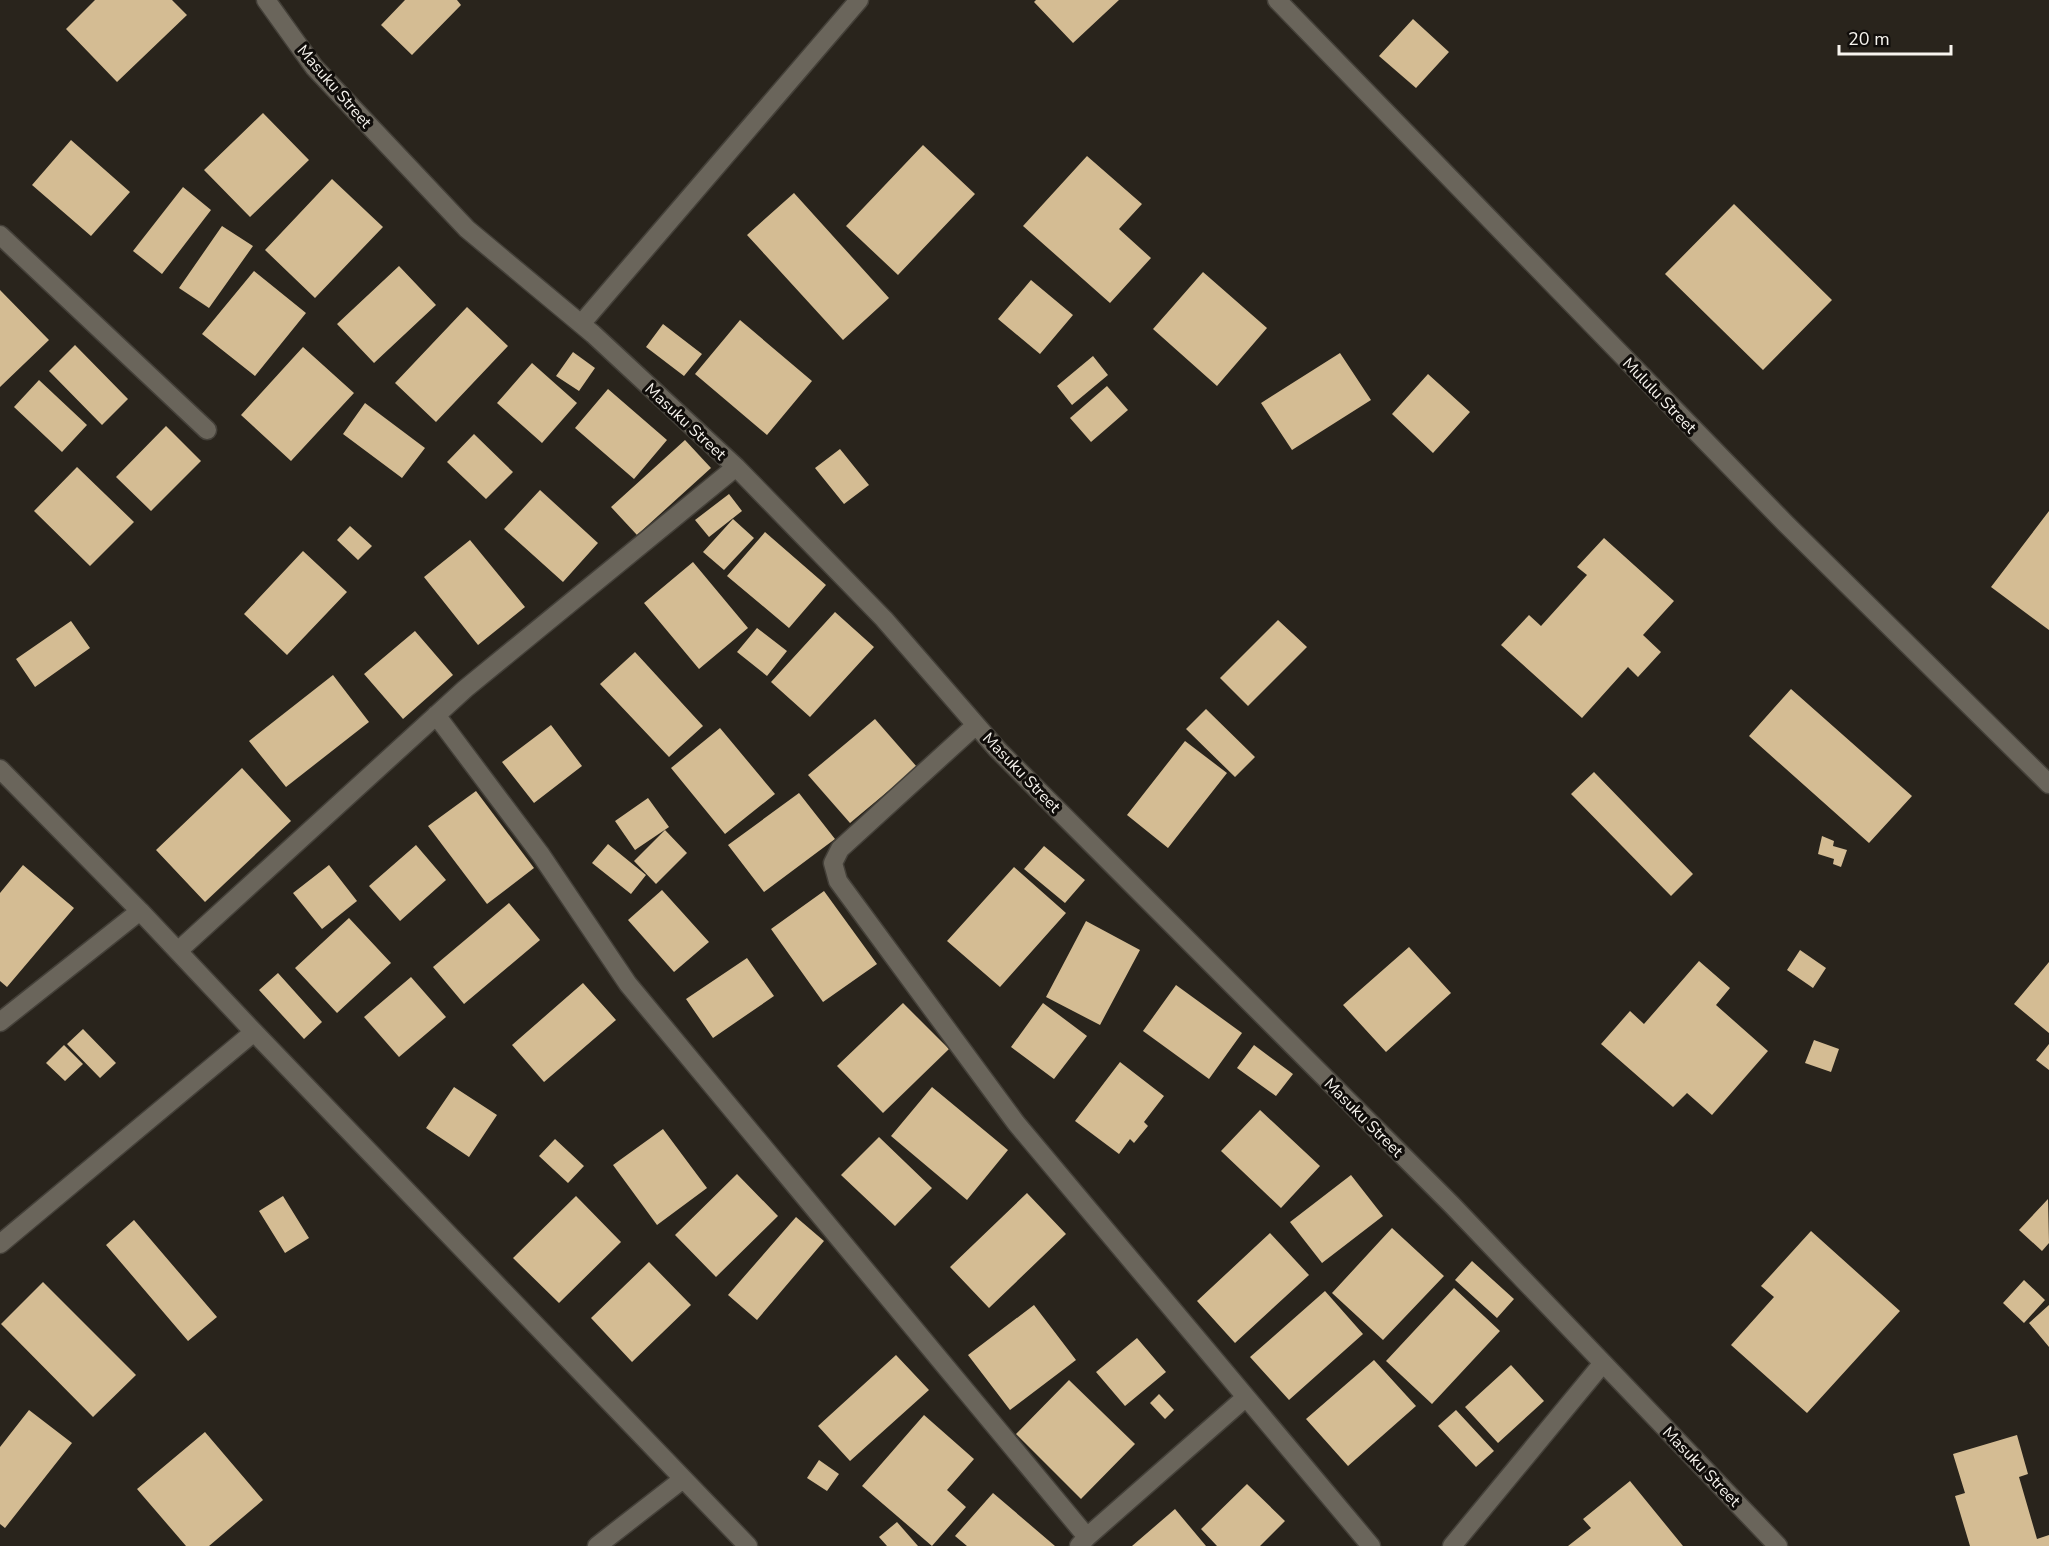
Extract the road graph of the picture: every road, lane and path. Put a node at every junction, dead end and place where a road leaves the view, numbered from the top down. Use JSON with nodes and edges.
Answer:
{"nodes":[{"id":1,"x":266,"y":0,"type":"edge"},
{"id":2,"x":859,"y":0,"type":"edge"},
{"id":3,"x":1277,"y":0,"type":"edge"},
{"id":4,"x":0,"y":235,"type":"edge"},
{"id":5,"x":581,"y":324,"type":"junction"},
{"id":6,"x":207,"y":430,"type":"dead end"},
{"id":7,"x":736,"y":467,"type":"junction"},
{"id":8,"x":436,"y":715,"type":"junction"},
{"id":9,"x":976,"y":725,"type":"junction"},
{"id":10,"x":0,"y":769,"type":"edge"},
{"id":11,"x":2049,"y":784,"type":"edge"},
{"id":12,"x":140,"y":911,"type":"junction"},
{"id":13,"x":178,"y":951,"type":"junction"},
{"id":14,"x":0,"y":1022,"type":"edge"},
{"id":15,"x":254,"y":1032,"type":"junction"},
{"id":16,"x":0,"y":1244,"type":"edge"},
{"id":17,"x":1603,"y":1363,"type":"junction"},
{"id":18,"x":1245,"y":1398,"type":"junction"},
{"id":19,"x":684,"y":1479,"type":"junction"},
{"id":20,"x":1083,"y":1542,"type":"edge"},
{"id":21,"x":597,"y":1546,"type":"edge"},
{"id":22,"x":748,"y":1546,"type":"edge"},
{"id":23,"x":1371,"y":1546,"type":"edge"},
{"id":24,"x":1452,"y":1546,"type":"edge"},
{"id":25,"x":1778,"y":1546,"type":"edge"}],
"edges":[{"from":1,"to":5,"type":"street","name":"Masuku Street"},
{"from":2,"to":5,"type":"street"},
{"from":3,"to":11,"type":"street","name":"Mululu Street"},
{"from":4,"to":6,"type":"street"},
{"from":5,"to":7,"type":"street","name":"Masuku Street"},
{"from":7,"to":8,"type":"street"},
{"from":7,"to":9,"type":"street","name":"Masuku Street"},
{"from":8,"to":13,"type":"street"},
{"from":8,"to":20,"type":"street"},
{"from":9,"to":17,"type":"street","name":"Masuku Street"},
{"from":9,"to":18,"type":"street"},
{"from":10,"to":12,"type":"street"},
{"from":12,"to":13,"type":"street"},
{"from":12,"to":14,"type":"street"},
{"from":13,"to":15,"type":"street"},
{"from":15,"to":16,"type":"street"},
{"from":15,"to":19,"type":"street"},
{"from":17,"to":24,"type":"street"},
{"from":17,"to":25,"type":"street","name":"Masuku Street"},
{"from":18,"to":20,"type":"street"},
{"from":18,"to":23,"type":"street"},
{"from":19,"to":21,"type":"street"},
{"from":19,"to":22,"type":"street"}]}
